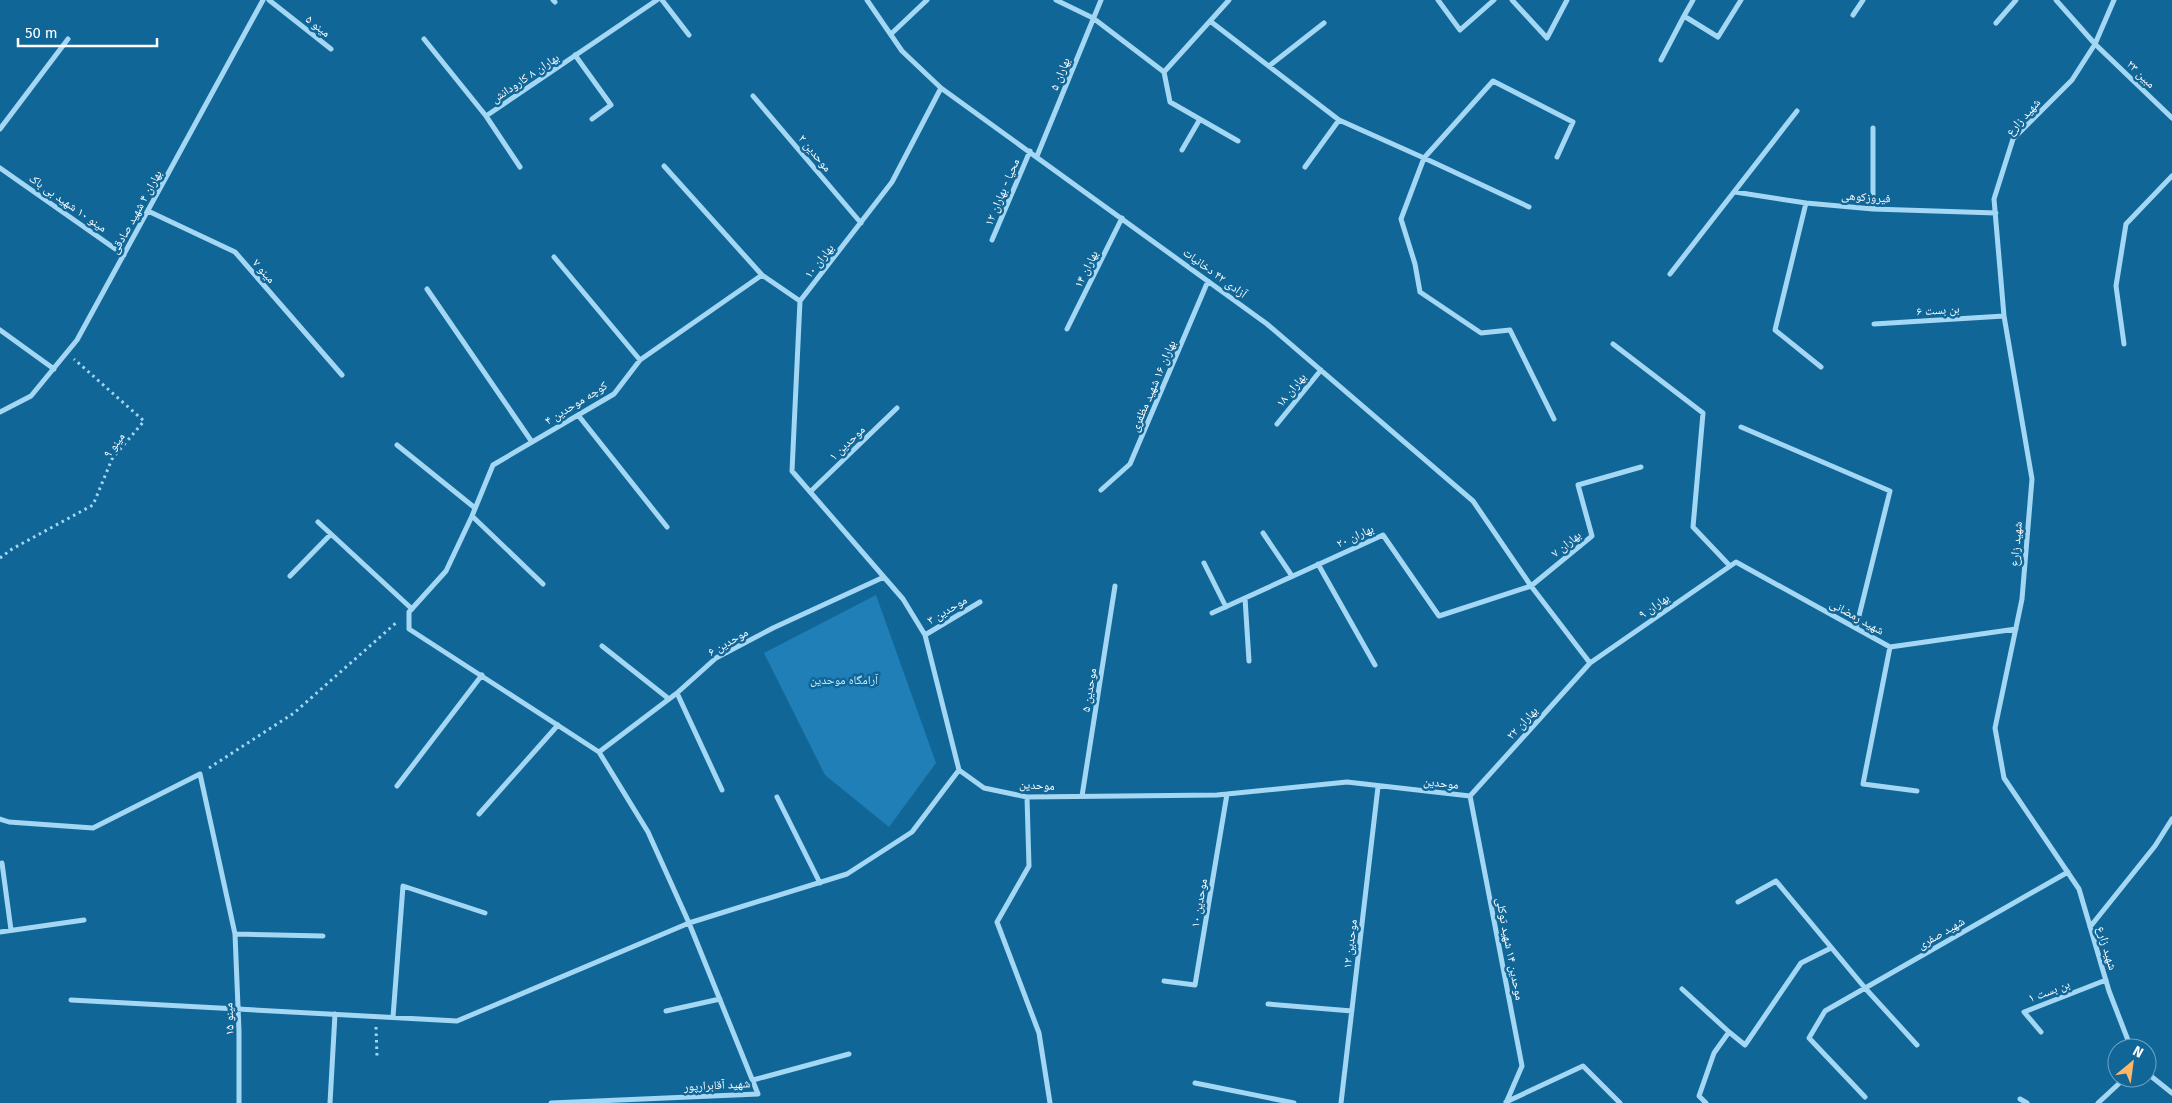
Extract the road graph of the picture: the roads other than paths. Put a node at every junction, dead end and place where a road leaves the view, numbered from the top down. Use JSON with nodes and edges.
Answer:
{"nodes":[{"id":1,"x":263,"y":0,"type":"edge"},
{"id":2,"x":269,"y":0,"type":"edge"},
{"id":3,"x":656,"y":0,"type":"edge"},
{"id":4,"x":662,"y":0,"type":"edge"},
{"id":5,"x":867,"y":0,"type":"edge"},
{"id":6,"x":928,"y":0,"type":"edge"},
{"id":7,"x":1056,"y":0,"type":"edge"},
{"id":8,"x":1101,"y":0,"type":"edge"},
{"id":9,"x":1229,"y":0,"type":"edge"},
{"id":10,"x":1438,"y":0,"type":"edge"},
{"id":11,"x":1494,"y":0,"type":"edge"},
{"id":12,"x":1512,"y":0,"type":"edge"},
{"id":13,"x":1567,"y":0,"type":"edge"},
{"id":14,"x":1693,"y":0,"type":"edge"},
{"id":15,"x":1742,"y":0,"type":"edge"},
{"id":16,"x":1863,"y":0,"type":"edge"},
{"id":17,"x":2016,"y":0,"type":"edge"},
{"id":18,"x":2056,"y":0,"type":"edge"},
{"id":19,"x":2114,"y":0,"type":"edge"},
{"id":20,"x":1853,"y":15,"type":"dead end"},
{"id":21,"x":1684,"y":16,"type":"junction"},
{"id":22,"x":1093,"y":18,"type":"junction"},
{"id":23,"x":1210,"y":21,"type":"junction"},
{"id":24,"x":1324,"y":23,"type":"dead end"},
{"id":25,"x":1996,"y":24,"type":"dead end"},
{"id":26,"x":891,"y":34,"type":"junction"},
{"id":27,"x":689,"y":35,"type":"dead end"},
{"id":28,"x":68,"y":39,"type":"dead end"},
{"id":29,"x":424,"y":39,"type":"dead end"},
{"id":30,"x":2095,"y":44,"type":"junction"},
{"id":31,"x":331,"y":48,"type":"dead end"},
{"id":32,"x":576,"y":55,"type":"junction"},
{"id":33,"x":1661,"y":60,"type":"dead end"},
{"id":34,"x":1269,"y":66,"type":"junction"},
{"id":35,"x":1164,"y":72,"type":"junction"},
{"id":36,"x":941,"y":88,"type":"junction"},
{"id":37,"x":753,"y":96,"type":"dead end"},
{"id":38,"x":1797,"y":112,"type":"dead end"},
{"id":39,"x":486,"y":116,"type":"junction"},
{"id":40,"x":2172,"y":118,"type":"edge"},
{"id":41,"x":592,"y":119,"type":"dead end"},
{"id":42,"x":1200,"y":119,"type":"junction"},
{"id":43,"x":1339,"y":120,"type":"junction"},
{"id":44,"x":1873,"y":128,"type":"dead end"},
{"id":45,"x":0,"y":129,"type":"edge"},
{"id":46,"x":1238,"y":141,"type":"dead end"},
{"id":47,"x":1182,"y":150,"type":"dead end"},
{"id":48,"x":1030,"y":151,"type":"junction"},
{"id":49,"x":1037,"y":156,"type":"junction"},
{"id":50,"x":1557,"y":157,"type":"dead end"},
{"id":51,"x":1424,"y":158,"type":"junction"},
{"id":52,"x":664,"y":166,"type":"dead end"},
{"id":53,"x":520,"y":167,"type":"dead end"},
{"id":54,"x":1305,"y":167,"type":"dead end"},
{"id":55,"x":0,"y":168,"type":"edge"},
{"id":56,"x":2172,"y":176,"type":"edge"},
{"id":57,"x":1735,"y":192,"type":"junction"},
{"id":58,"x":1806,"y":203,"type":"junction"},
{"id":59,"x":1529,"y":206,"type":"dead end"},
{"id":60,"x":1873,"y":209,"type":"junction"},
{"id":61,"x":148,"y":211,"type":"junction"},
{"id":62,"x":1996,"y":214,"type":"junction"},
{"id":63,"x":1122,"y":218,"type":"junction"},
{"id":64,"x":861,"y":223,"type":"junction"},
{"id":65,"x":992,"y":240,"type":"dead end"},
{"id":66,"x":124,"y":255,"type":"junction"},
{"id":67,"x":554,"y":257,"type":"dead end"},
{"id":68,"x":1670,"y":274,"type":"dead end"},
{"id":69,"x":762,"y":275,"type":"junction"},
{"id":70,"x":1208,"y":281,"type":"junction"},
{"id":71,"x":427,"y":289,"type":"dead end"},
{"id":72,"x":800,"y":302,"type":"junction"},
{"id":73,"x":2004,"y":316,"type":"junction"},
{"id":74,"x":1874,"y":324,"type":"dead end"},
{"id":75,"x":1067,"y":329,"type":"dead end"},
{"id":76,"x":0,"y":330,"type":"edge"},
{"id":77,"x":1613,"y":344,"type":"dead end"},
{"id":78,"x":2124,"y":344,"type":"dead end"},
{"id":79,"x":640,"y":360,"type":"junction"},
{"id":80,"x":1821,"y":367,"type":"dead end"},
{"id":81,"x":54,"y":369,"type":"junction"},
{"id":82,"x":1321,"y":370,"type":"junction"},
{"id":83,"x":342,"y":375,"type":"dead end"},
{"id":84,"x":897,"y":408,"type":"dead end"},
{"id":85,"x":0,"y":412,"type":"edge"},
{"id":86,"x":578,"y":415,"type":"junction"},
{"id":87,"x":1554,"y":419,"type":"dead end"},
{"id":88,"x":1277,"y":424,"type":"dead end"},
{"id":89,"x":1741,"y":427,"type":"dead end"},
{"id":90,"x":532,"y":442,"type":"junction"},
{"id":91,"x":397,"y":445,"type":"dead end"},
{"id":92,"x":1641,"y":467,"type":"dead end"},
{"id":93,"x":1101,"y":490,"type":"dead end"},
{"id":94,"x":810,"y":492,"type":"junction"},
{"id":95,"x":475,"y":508,"type":"junction"},
{"id":96,"x":472,"y":516,"type":"junction"},
{"id":97,"x":318,"y":522,"type":"dead end"},
{"id":98,"x":667,"y":527,"type":"dead end"},
{"id":99,"x":1263,"y":533,"type":"dead end"},
{"id":100,"x":331,"y":534,"type":"junction"},
{"id":101,"x":1204,"y":563,"type":"dead end"},
{"id":102,"x":1318,"y":564,"type":"junction"},
{"id":103,"x":1730,"y":566,"type":"junction"},
{"id":104,"x":290,"y":576,"type":"dead end"},
{"id":105,"x":1292,"y":576,"type":"junction"},
{"id":106,"x":884,"y":577,"type":"junction"},
{"id":107,"x":543,"y":584,"type":"dead end"},
{"id":108,"x":1115,"y":586,"type":"dead end"},
{"id":109,"x":1531,"y":586,"type":"junction"},
{"id":110,"x":1245,"y":598,"type":"junction"},
{"id":111,"x":980,"y":602,"type":"dead end"},
{"id":112,"x":1226,"y":607,"type":"junction"},
{"id":113,"x":411,"y":610,"type":"junction"},
{"id":114,"x":1212,"y":613,"type":"dead end"},
{"id":115,"x":1856,"y":628,"type":"junction"},
{"id":116,"x":2016,"y":629,"type":"junction"},
{"id":117,"x":925,"y":635,"type":"junction"},
{"id":118,"x":602,"y":646,"type":"dead end"},
{"id":119,"x":1890,"y":647,"type":"junction"},
{"id":120,"x":1249,"y":661,"type":"dead end"},
{"id":121,"x":1590,"y":663,"type":"junction"},
{"id":122,"x":1375,"y":665,"type":"dead end"},
{"id":123,"x":482,"y":675,"type":"junction"},
{"id":124,"x":677,"y":693,"type":"junction"},
{"id":125,"x":669,"y":699,"type":"junction"},
{"id":126,"x":558,"y":725,"type":"junction"},
{"id":127,"x":599,"y":752,"type":"junction"},
{"id":128,"x":959,"y":770,"type":"junction"},
{"id":129,"x":397,"y":786,"type":"dead end"},
{"id":130,"x":1378,"y":787,"type":"junction"},
{"id":131,"x":722,"y":790,"type":"dead end"},
{"id":132,"x":1917,"y":791,"type":"dead end"},
{"id":133,"x":1227,"y":794,"type":"junction"},
{"id":134,"x":777,"y":796,"type":"dead end"},
{"id":135,"x":1082,"y":796,"type":"junction"},
{"id":136,"x":1470,"y":796,"type":"junction"},
{"id":137,"x":1027,"y":797,"type":"junction"},
{"id":138,"x":479,"y":814,"type":"dead end"},
{"id":139,"x":0,"y":819,"type":"edge"},
{"id":140,"x":2172,"y":819,"type":"edge"},
{"id":141,"x":2,"y":863,"type":"dead end"},
{"id":142,"x":2068,"y":872,"type":"junction"},
{"id":143,"x":820,"y":883,"type":"junction"},
{"id":144,"x":1738,"y":902,"type":"dead end"},
{"id":145,"x":485,"y":913,"type":"dead end"},
{"id":146,"x":84,"y":920,"type":"dead end"},
{"id":147,"x":689,"y":923,"type":"junction"},
{"id":148,"x":2090,"y":926,"type":"junction"},
{"id":149,"x":10,"y":930,"type":"junction"},
{"id":150,"x":0,"y":932,"type":"edge"},
{"id":151,"x":235,"y":934,"type":"junction"},
{"id":152,"x":323,"y":936,"type":"dead end"},
{"id":153,"x":1831,"y":948,"type":"junction"},
{"id":154,"x":2106,"y":980,"type":"junction"},
{"id":155,"x":1164,"y":981,"type":"dead end"},
{"id":156,"x":1865,"y":988,"type":"junction"},
{"id":157,"x":1682,"y":989,"type":"dead end"},
{"id":158,"x":720,"y":999,"type":"junction"},
{"id":159,"x":71,"y":1000,"type":"dead end"},
{"id":160,"x":1268,"y":1004,"type":"dead end"},
{"id":161,"x":238,"y":1008,"type":"junction"},
{"id":162,"x":666,"y":1011,"type":"dead end"},
{"id":163,"x":1352,"y":1011,"type":"junction"},
{"id":164,"x":335,"y":1014,"type":"junction"},
{"id":165,"x":393,"y":1017,"type":"junction"},
{"id":166,"x":1729,"y":1032,"type":"junction"},
{"id":167,"x":2041,"y":1032,"type":"dead end"},
{"id":168,"x":2127,"y":1038,"type":"edge"},
{"id":169,"x":1916,"y":1045,"type":"dead end"},
{"id":170,"x":849,"y":1054,"type":"dead end"},
{"id":171,"x":753,"y":1080,"type":"junction"},
{"id":172,"x":2157,"y":1081,"type":"edge"},
{"id":173,"x":1195,"y":1083,"type":"dead end"},
{"id":174,"x":2114,"y":1088,"type":"edge"},
{"id":175,"x":2172,"y":1093,"type":"edge"},
{"id":176,"x":1866,"y":1097,"type":"dead end"},
{"id":177,"x":2020,"y":1099,"type":"dead end"},
{"id":178,"x":239,"y":1103,"type":"edge"},
{"id":179,"x":330,"y":1103,"type":"edge"},
{"id":180,"x":551,"y":1103,"type":"edge"},
{"id":181,"x":1050,"y":1103,"type":"edge"},
{"id":182,"x":1294,"y":1103,"type":"edge"},
{"id":183,"x":1341,"y":1103,"type":"edge"},
{"id":184,"x":1506,"y":1103,"type":"edge"},
{"id":185,"x":1620,"y":1103,"type":"edge"},
{"id":186,"x":1706,"y":1103,"type":"edge"},
{"id":187,"x":2027,"y":1103,"type":"edge"},
{"id":188,"x":2098,"y":1103,"type":"edge"}],
"edges":[{"from":1,"to":61,"type":"street","name":"بهاران ۴ شهید صادقی"},
{"from":2,"to":31,"type":"street","name":"مینو ۵"},
{"from":3,"to":32,"type":"street","name":"بهاران ۸ کارودانش"},
{"from":4,"to":27,"type":"street"},
{"from":5,"to":26,"type":"street","name":"آزادی ۴۲ دخانیات"},
{"from":6,"to":26,"type":"street"},
{"from":7,"to":22,"type":"street"},
{"from":8,"to":22,"type":"street","name":"بهاران ۵"},
{"from":9,"to":23,"type":"street"},
{"from":10,"to":11,"type":"street"},
{"from":12,"to":13,"type":"street"},
{"from":14,"to":21,"type":"street"},
{"from":15,"to":21,"type":"street"},
{"from":16,"to":20,"type":"street"},
{"from":17,"to":25,"type":"street"},
{"from":18,"to":30,"type":"street","name":"مبین ۲۳"},
{"from":19,"to":30,"type":"street","name":"شهید زارع"},
{"from":21,"to":33,"type":"street"},
{"from":22,"to":35,"type":"street"},
{"from":22,"to":49,"type":"street","name":"بهاران ۵"},
{"from":23,"to":34,"type":"street"},
{"from":23,"to":35,"type":"street"},
{"from":24,"to":34,"type":"street"},
{"from":26,"to":36,"type":"street","name":"آزادی ۴۲ دخانیات"},
{"from":28,"to":45,"type":"street"},
{"from":29,"to":39,"type":"street","name":"بهاران ۸ کارودانش"},
{"from":30,"to":40,"type":"street","name":"مبین ۲۳"},
{"from":30,"to":62,"type":"street","name":"شهید زارع"},
{"from":32,"to":39,"type":"street","name":"بهاران ۸ کارودانش"},
{"from":32,"to":41,"type":"street"},
{"from":34,"to":43,"type":"street"},
{"from":35,"to":42,"type":"street"},
{"from":36,"to":48,"type":"street","name":"آزادی ۴۲ دخانیات"},
{"from":36,"to":64,"type":"street","name":"بهاران ۱۰"},
{"from":37,"to":64,"type":"street","name":"موحدین ۲"},
{"from":38,"to":57,"type":"street"},
{"from":39,"to":53,"type":"street"},
{"from":42,"to":46,"type":"street"},
{"from":42,"to":47,"type":"street"},
{"from":43,"to":51,"type":"street"},
{"from":43,"to":54,"type":"street"},
{"from":44,"to":60,"type":"street"},
{"from":48,"to":49,"type":"street","name":"آزادی ۴۲ دخانیات"},
{"from":48,"to":65,"type":"street","name":"محیا - بهاران ۱۲"},
{"from":49,"to":63,"type":"street","name":"آزادی ۴۲ دخانیات"},
{"from":50,"to":51,"type":"street"},
{"from":51,"to":59,"type":"street"},
{"from":51,"to":87,"type":"street"},
{"from":52,"to":69,"type":"street"},
{"from":55,"to":66,"type":"street","name":"مینو ۱۰ شهید بی باک"},
{"from":56,"to":78,"type":"street"},
{"from":57,"to":58,"type":"street","name":"فیروزکوهی"},
{"from":57,"to":68,"type":"street"},
{"from":58,"to":60,"type":"street","name":"فیروزکوهی"},
{"from":58,"to":80,"type":"street"},
{"from":60,"to":62,"type":"street","name":"فیروزکوهی"},
{"from":61,"to":66,"type":"street","name":"بهاران ۴ شهید صادقی"},
{"from":61,"to":83,"type":"street","name":"مینو ۷"},
{"from":62,"to":73,"type":"street","name":"شهید زارع"},
{"from":63,"to":70,"type":"street","name":"آزادی ۴۲ دخانیات"},
{"from":63,"to":75,"type":"street","name":"بهاران ۱۴"},
{"from":64,"to":72,"type":"street","name":"بهاران ۱۰"},
{"from":66,"to":81,"type":"street","name":"بهاران ۴ شهید صادقی"},
{"from":67,"to":79,"type":"street"},
{"from":69,"to":72,"type":"street"},
{"from":69,"to":79,"type":"street","name":"کوچه موحدین ۴"},
{"from":70,"to":82,"type":"street","name":"آزادی ۴۲ دخانیات"},
{"from":70,"to":93,"type":"street","name":"بهاران ۱۶ شهید مظفری"},
{"from":71,"to":90,"type":"street"},
{"from":72,"to":94,"type":"street"},
{"from":73,"to":74,"type":"street","name":"بن بست ۶"},
{"from":73,"to":116,"type":"street","name":"شهید زارع"},
{"from":76,"to":81,"type":"street"},
{"from":77,"to":103,"type":"street"},
{"from":79,"to":86,"type":"street","name":"کوچه موحدین ۴"},
{"from":81,"to":85,"type":"street","name":"بهاران ۴ شهید صادقی"},
{"from":82,"to":88,"type":"street","name":"بهاران ۱۸"},
{"from":82,"to":109,"type":"street","name":"آزادی ۴۲ دخانیات"},
{"from":84,"to":94,"type":"street","name":"موحدین ۱"},
{"from":86,"to":90,"type":"street","name":"کوچه موحدین ۴"},
{"from":86,"to":98,"type":"street"},
{"from":89,"to":115,"type":"street"},
{"from":90,"to":95,"type":"street","name":"کوچه موحدین ۴"},
{"from":91,"to":95,"type":"street"},
{"from":92,"to":109,"type":"street","name":"بهاران ۷"},
{"from":94,"to":106,"type":"street"},
{"from":95,"to":96,"type":"street","name":"کوچه موحدین ۴"},
{"from":96,"to":107,"type":"street"},
{"from":96,"to":113,"type":"street","name":"کوچه موحدین ۴"},
{"from":97,"to":100,"type":"street"},
{"from":99,"to":105,"type":"street"},
{"from":100,"to":104,"type":"street"},
{"from":100,"to":113,"type":"street"},
{"from":101,"to":112,"type":"street"},
{"from":102,"to":105,"type":"street","name":"بهاران ۲۰"},
{"from":102,"to":109,"type":"street","name":"بهاران ۲۰"},
{"from":102,"to":122,"type":"street"},
{"from":103,"to":115,"type":"street","name":"شهید رمضانی"},
{"from":103,"to":121,"type":"street","name":"بهاران ۹"},
{"from":105,"to":110,"type":"street","name":"بهاران ۲۰"},
{"from":106,"to":117,"type":"street"},
{"from":106,"to":124,"type":"street","name":"موحدین ۶"},
{"from":108,"to":135,"type":"street","name":"موحدین ۵"},
{"from":109,"to":121,"type":"street","name":"آزادی ۴۲ دخانیات"},
{"from":110,"to":112,"type":"street","name":"بهاران ۲۰"},
{"from":110,"to":120,"type":"street"},
{"from":111,"to":117,"type":"street","name":"موحدین ۳"},
{"from":112,"to":114,"type":"street","name":"بهاران ۲۰"},
{"from":113,"to":123,"type":"street"},
{"from":115,"to":119,"type":"street","name":"شهید رمضانی"},
{"from":116,"to":119,"type":"street","name":"شهید رمضانی"},
{"from":116,"to":142,"type":"street","name":"شهید زارع"},
{"from":117,"to":128,"type":"street"},
{"from":118,"to":125,"type":"street"},
{"from":119,"to":132,"type":"street"},
{"from":121,"to":136,"type":"street","name":"بهاران ۲۲"},
{"from":123,"to":126,"type":"street"},
{"from":123,"to":129,"type":"street"},
{"from":124,"to":125,"type":"street","name":"موحدین ۶"},
{"from":124,"to":131,"type":"street"},
{"from":125,"to":127,"type":"street","name":"موحدین ۶"},
{"from":126,"to":127,"type":"street"},
{"from":126,"to":138,"type":"street"},
{"from":127,"to":147,"type":"street","name":"شهید آقابرارپور"},
{"from":128,"to":137,"type":"street","name":"موحدین"},
{"from":128,"to":143,"type":"street"},
{"from":130,"to":133,"type":"street","name":"موحدین"},
{"from":130,"to":136,"type":"street","name":"موحدین"},
{"from":130,"to":163,"type":"street","name":"موحدین ۱۲"},
{"from":133,"to":135,"type":"street","name":"موحدین"},
{"from":133,"to":155,"type":"street","name":"موحدین ۱۰"},
{"from":134,"to":143,"type":"street"},
{"from":135,"to":137,"type":"street","name":"موحدین"},
{"from":136,"to":184,"type":"street","name":"موحدین ۱۴ شهید توکلی"},
{"from":137,"to":181,"type":"street"},
{"from":139,"to":151,"type":"street","name":"مینو ۱۵"},
{"from":140,"to":148,"type":"street"},
{"from":141,"to":149,"type":"street"},
{"from":142,"to":148,"type":"street","name":"شهید زارع"},
{"from":142,"to":156,"type":"street","name":"شهید صفری"},
{"from":143,"to":147,"type":"street"},
{"from":144,"to":153,"type":"street"},
{"from":145,"to":165,"type":"street"},
{"from":146,"to":149,"type":"street"},
{"from":147,"to":158,"type":"street","name":"شهید آقابرارپور"},
{"from":147,"to":165,"type":"street"},
{"from":148,"to":154,"type":"street","name":"شهید زارع"},
{"from":149,"to":150,"type":"street"},
{"from":151,"to":152,"type":"street"},
{"from":151,"to":161,"type":"street","name":"مینو ۱۵"},
{"from":153,"to":156,"type":"street"},
{"from":153,"to":166,"type":"street"},
{"from":154,"to":167,"type":"street","name":"بن بست ۱"},
{"from":154,"to":168,"type":"street","name":"شهید زارع"},
{"from":156,"to":169,"type":"street"},
{"from":156,"to":176,"type":"street","name":"شهید صفری"},
{"from":157,"to":166,"type":"street"},
{"from":158,"to":162,"type":"street"},
{"from":158,"to":171,"type":"street","name":"شهید آقابرارپور"},
{"from":159,"to":161,"type":"street"},
{"from":160,"to":163,"type":"street"},
{"from":161,"to":164,"type":"street"},
{"from":161,"to":178,"type":"street","name":"مینو ۱۵"},
{"from":163,"to":183,"type":"street","name":"موحدین ۱۲"},
{"from":164,"to":165,"type":"street"},
{"from":164,"to":179,"type":"street"},
{"from":166,"to":186,"type":"street"},
{"from":170,"to":171,"type":"street"},
{"from":171,"to":180,"type":"street","name":"شهید آقابرارپور"},
{"from":172,"to":175,"type":"street"},
{"from":173,"to":182,"type":"street"},
{"from":174,"to":188,"type":"street"},
{"from":177,"to":187,"type":"street"},
{"from":184,"to":185,"type":"street"}]}
